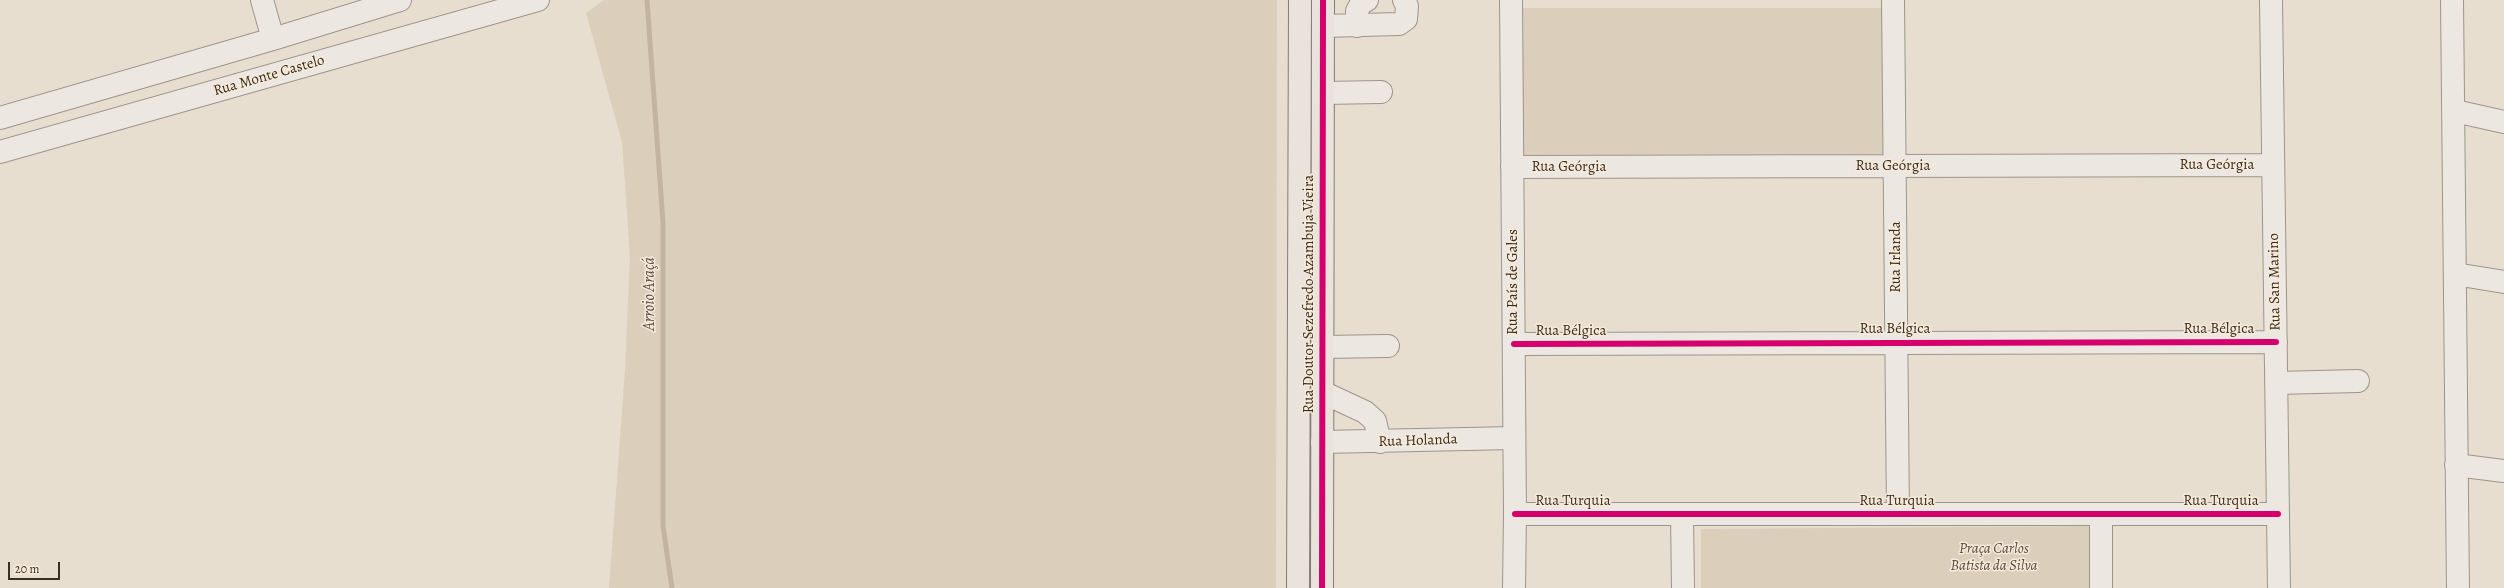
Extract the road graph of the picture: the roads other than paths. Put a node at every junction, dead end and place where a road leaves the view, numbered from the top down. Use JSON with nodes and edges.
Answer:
{"nodes":[{"id":1,"x":262,"y":0,"type":"edge"},
{"id":2,"x":400,"y":0,"type":"edge"},
{"id":3,"x":538,"y":0,"type":"edge"},
{"id":4,"x":1300,"y":0,"type":"edge"},
{"id":5,"x":1323,"y":0,"type":"edge"},
{"id":6,"x":1367,"y":0,"type":"edge"},
{"id":7,"x":1404,"y":0,"type":"edge"},
{"id":8,"x":1511,"y":0,"type":"edge"},
{"id":9,"x":1893,"y":0,"type":"edge"},
{"id":10,"x":2271,"y":0,"type":"edge"},
{"id":11,"x":2452,"y":0,"type":"edge"},
{"id":12,"x":1323,"y":26,"type":"junction"},
{"id":13,"x":1357,"y":26,"type":"junction"},
{"id":14,"x":273,"y":40,"type":"junction"},
{"id":15,"x":1381,"y":92,"type":"dead end"},
{"id":16,"x":1323,"y":93,"type":"junction"},
{"id":17,"x":2455,"y":111,"type":"junction"},
{"id":18,"x":0,"y":118,"type":"edge"},
{"id":19,"x":2504,"y":122,"type":"edge"},
{"id":20,"x":0,"y":152,"type":"edge"},
{"id":21,"x":2273,"y":165,"type":"junction"},
{"id":22,"x":1895,"y":166,"type":"junction"},
{"id":23,"x":1512,"y":167,"type":"junction"},
{"id":24,"x":2455,"y":274,"type":"junction"},
{"id":25,"x":2504,"y":282,"type":"edge"},
{"id":26,"x":1896,"y":342,"type":"junction"},
{"id":27,"x":2276,"y":342,"type":"junction"},
{"id":28,"x":1514,"y":344,"type":"junction"},
{"id":29,"x":1388,"y":346,"type":"dead end"},
{"id":30,"x":1322,"y":347,"type":"junction"},
{"id":31,"x":2358,"y":381,"type":"dead end"},
{"id":32,"x":2276,"y":383,"type":"junction"},
{"id":33,"x":1322,"y":392,"type":"junction"},
{"id":34,"x":1514,"y":438,"type":"junction"},
{"id":35,"x":1322,"y":442,"type":"junction"},
{"id":36,"x":1380,"y":442,"type":"junction"},
{"id":37,"x":2456,"y":465,"type":"junction"},
{"id":38,"x":2504,"y":472,"type":"edge"},
{"id":39,"x":1515,"y":514,"type":"junction"},
{"id":40,"x":1682,"y":514,"type":"junction"},
{"id":41,"x":1898,"y":514,"type":"junction"},
{"id":42,"x":2101,"y":514,"type":"junction"},
{"id":43,"x":2278,"y":514,"type":"junction"},
{"id":44,"x":1298,"y":588,"type":"edge"},
{"id":45,"x":1322,"y":588,"type":"edge"},
{"id":46,"x":1514,"y":588,"type":"edge"},
{"id":47,"x":1683,"y":588,"type":"edge"},
{"id":48,"x":2102,"y":588,"type":"edge"},
{"id":49,"x":2279,"y":588,"type":"edge"},
{"id":50,"x":2458,"y":588,"type":"edge"}],
"edges":[{"from":1,"to":14,"type":"street"},
{"from":2,"to":14,"type":"street"},
{"from":3,"to":20,"type":"street","name":"Rua Monte Castelo"},
{"from":4,"to":44,"type":"main road","name":"Rua Doutor Sezefredo Azambuja Vieira"},
{"from":5,"to":12,"type":"main road","name":"Rua Doutor Sezefredo Azambuja Vieira"},
{"from":6,"to":13,"type":"street"},
{"from":7,"to":13,"type":"street"},
{"from":8,"to":23,"type":"street","name":"Rua País de Gales"},
{"from":9,"to":22,"type":"street","name":"Rua Irlanda"},
{"from":10,"to":21,"type":"street","name":"Rua San Marino"},
{"from":11,"to":17,"type":"street"},
{"from":12,"to":13,"type":"street"},
{"from":12,"to":16,"type":"main road","name":"Rua Doutor Sezefredo Azambuja Vieira"},
{"from":14,"to":18,"type":"street"},
{"from":15,"to":16,"type":"street"},
{"from":16,"to":30,"type":"main road","name":"Rua Doutor Sezefredo Azambuja Vieira"},
{"from":17,"to":19,"type":"street"},
{"from":17,"to":24,"type":"street"},
{"from":21,"to":22,"type":"street","name":"Rua Geórgia"},
{"from":21,"to":27,"type":"street","name":"Rua San Marino"},
{"from":22,"to":23,"type":"street","name":"Rua Geórgia"},
{"from":22,"to":26,"type":"street","name":"Rua Irlanda"},
{"from":23,"to":28,"type":"street","name":"Rua País de Gales"},
{"from":24,"to":25,"type":"street"},
{"from":24,"to":37,"type":"street"},
{"from":26,"to":27,"type":"street","name":"Rua Bélgica"},
{"from":26,"to":28,"type":"street","name":"Rua Bélgica"},
{"from":26,"to":41,"type":"street","name":"Rua Irlanda"},
{"from":27,"to":32,"type":"street","name":"Rua San Marino"},
{"from":28,"to":34,"type":"street","name":"Rua País de Gales"},
{"from":29,"to":30,"type":"street"},
{"from":30,"to":33,"type":"main road","name":"Rua Doutor Sezefredo Azambuja Vieira"},
{"from":31,"to":32,"type":"street"},
{"from":32,"to":43,"type":"street","name":"Rua San Marino"},
{"from":33,"to":35,"type":"main road","name":"Rua Doutor Sezefredo Azambuja Vieira"},
{"from":33,"to":36,"type":"street"},
{"from":34,"to":36,"type":"street","name":"Rua Holanda"},
{"from":34,"to":39,"type":"street","name":"Rua País de Gales"},
{"from":35,"to":36,"type":"street","name":"Rua Holanda"},
{"from":35,"to":45,"type":"main road","name":"Rua Doutor Sezefredo Azambuja Vieira"},
{"from":37,"to":38,"type":"street"},
{"from":37,"to":50,"type":"street"},
{"from":39,"to":40,"type":"street","name":"Rua Turquia"},
{"from":39,"to":46,"type":"street","name":"Rua País de Gales"},
{"from":40,"to":41,"type":"street","name":"Rua Turquia"},
{"from":40,"to":47,"type":"street"},
{"from":41,"to":42,"type":"street","name":"Rua Turquia"},
{"from":42,"to":43,"type":"street","name":"Rua Turquia"},
{"from":42,"to":48,"type":"street"},
{"from":43,"to":49,"type":"street","name":"Rua San Marino"}]}
